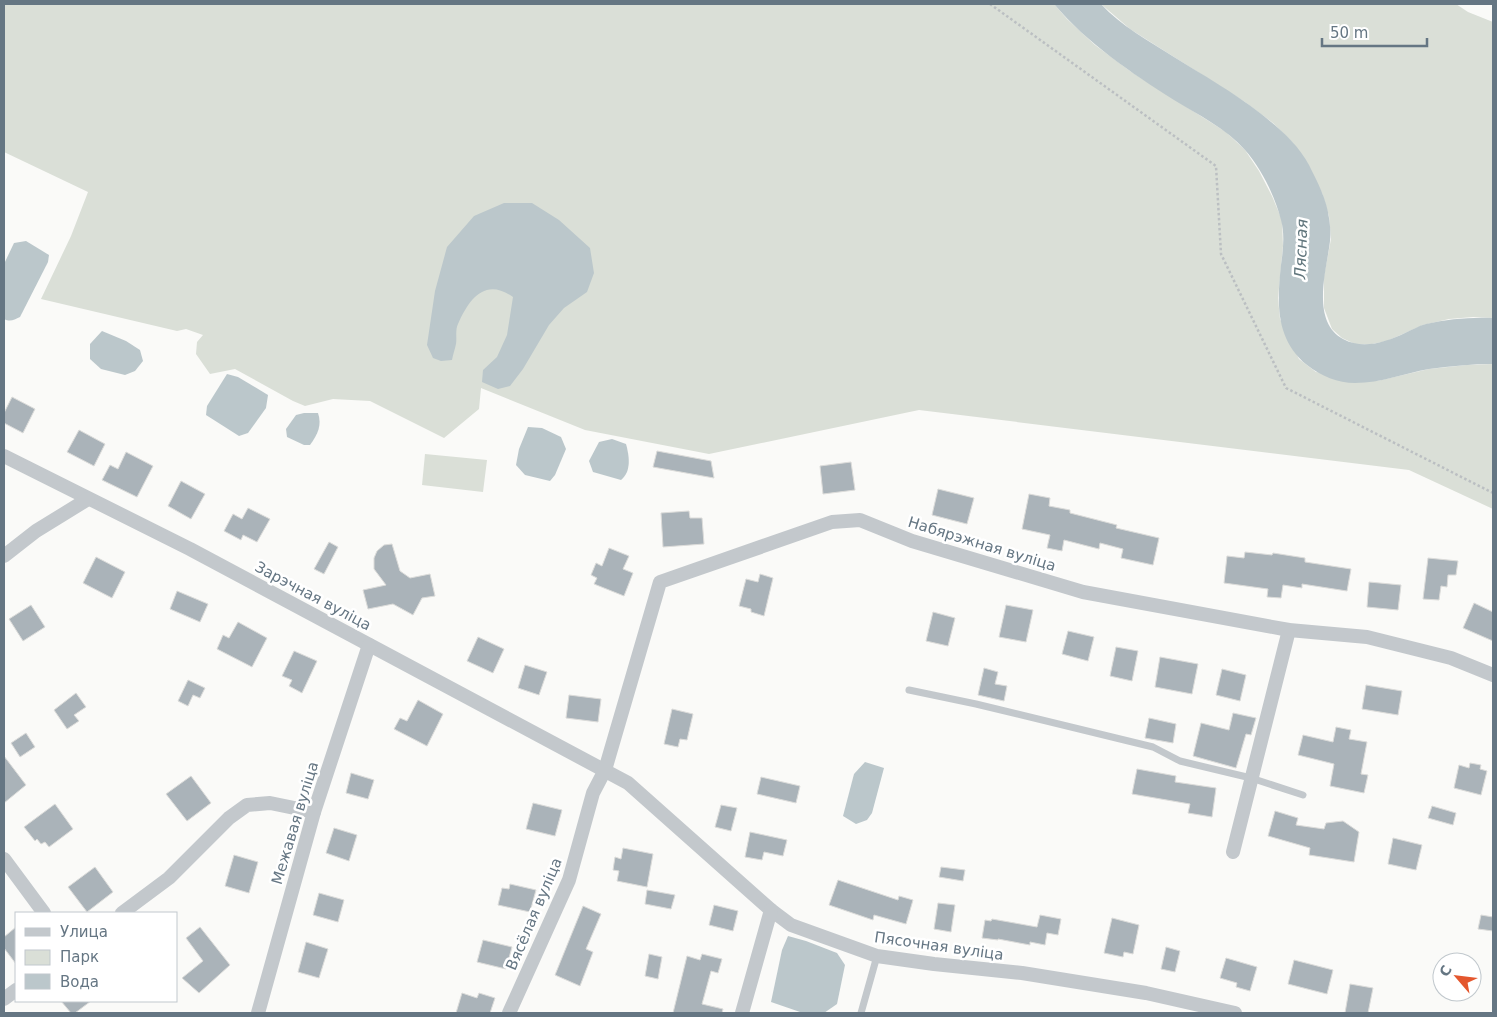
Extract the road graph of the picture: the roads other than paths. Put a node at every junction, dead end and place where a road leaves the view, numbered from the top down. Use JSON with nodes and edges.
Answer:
{"nodes":[{"id":1,"x":4,"y":456,"type":"edge"},
{"id":2,"x":88,"y":499,"type":"junction"},
{"id":3,"x":4,"y":556,"type":"edge"},
{"id":4,"x":1289,"y":630,"type":"junction"},
{"id":5,"x":369,"y":645,"type":"junction"},
{"id":6,"x":1493,"y":675,"type":"edge"},
{"id":7,"x":909,"y":690,"type":"dead end"},
{"id":8,"x":605,"y":770,"type":"junction"},
{"id":9,"x":1251,"y":778,"type":"junction"},
{"id":10,"x":1303,"y":794,"type":"dead end"},
{"id":11,"x":314,"y":812,"type":"junction"},
{"id":12,"x":1232,"y":852,"type":"dead end"},
{"id":13,"x":4,"y":859,"type":"edge"},
{"id":14,"x":771,"y":910,"type":"junction"},
{"id":15,"x":43,"y":912,"type":"edge"},
{"id":16,"x":123,"y":912,"type":"edge"},
{"id":17,"x":877,"y":956,"type":"junction"},
{"id":18,"x":15,"y":991,"type":"edge"},
{"id":19,"x":4,"y":999,"type":"edge"},
{"id":20,"x":258,"y":1013,"type":"edge"},
{"id":21,"x":509,"y":1013,"type":"edge"},
{"id":22,"x":742,"y":1013,"type":"edge"},
{"id":23,"x":861,"y":1013,"type":"edge"},
{"id":24,"x":1235,"y":1013,"type":"edge"}],
"edges":[{"from":1,"to":2,"type":"street","name":"Зарэчная вуліца"},
{"from":2,"to":3,"type":"street"},
{"from":2,"to":5,"type":"street","name":"Зарэчная вуліца"},
{"from":4,"to":6,"type":"street","name":"Набярэжная вуліца"},
{"from":4,"to":8,"type":"street","name":"Набярэжная вуліца"},
{"from":4,"to":9,"type":"street"},
{"from":5,"to":8,"type":"street","name":"Зарэчная вуліца"},
{"from":5,"to":11,"type":"street","name":"Межавая вуліца"},
{"from":7,"to":9,"type":"lane"},
{"from":8,"to":14,"type":"street","name":"Пясочная вуліца"},
{"from":8,"to":21,"type":"street","name":"Вясёлая вуліца"},
{"from":9,"to":10,"type":"lane"},
{"from":9,"to":12,"type":"street"},
{"from":11,"to":16,"type":"street"},
{"from":11,"to":20,"type":"street","name":"Межавая вуліца"},
{"from":13,"to":15,"type":"street"},
{"from":14,"to":17,"type":"street","name":"Пясочная вуліца"},
{"from":14,"to":22,"type":"street"},
{"from":17,"to":23,"type":"lane"},
{"from":17,"to":24,"type":"street","name":"Пясочная вуліца"},
{"from":18,"to":19,"type":"street"}]}
